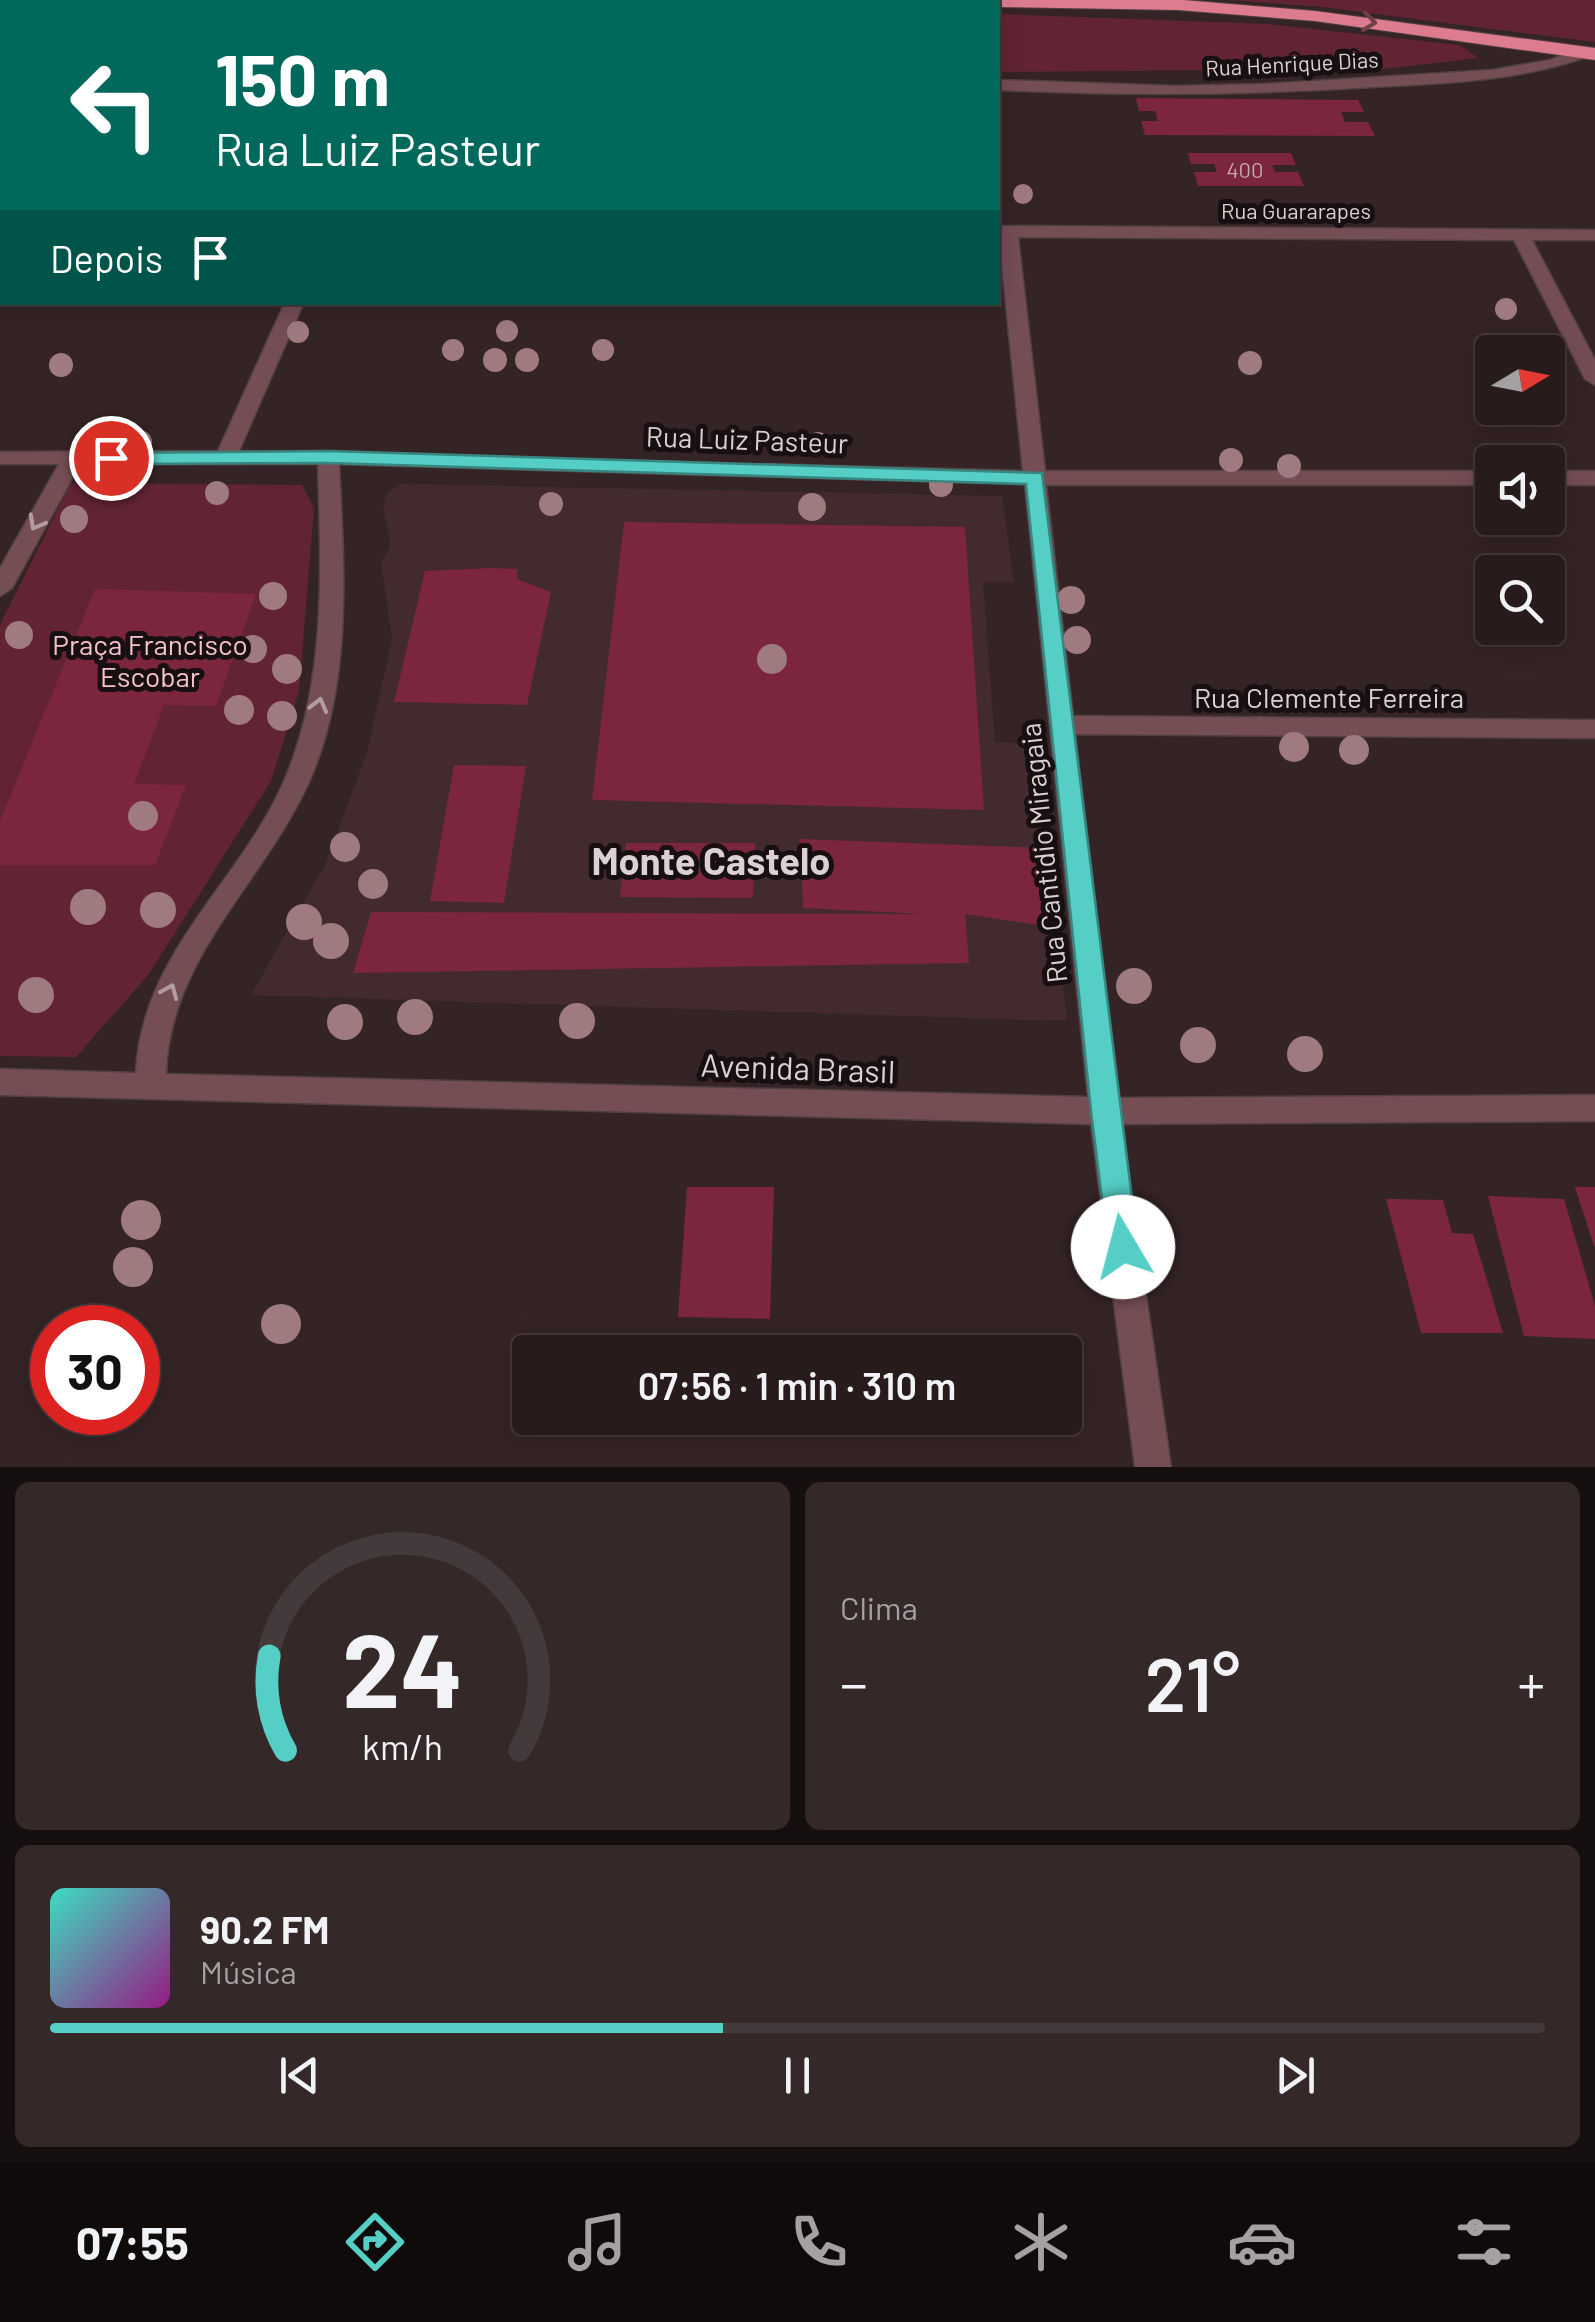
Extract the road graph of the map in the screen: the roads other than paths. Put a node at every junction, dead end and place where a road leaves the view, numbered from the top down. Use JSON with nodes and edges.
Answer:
{"nodes":[{"id":1,"x":1000,"y":2,"type":"edge"},
{"id":2,"x":1496,"y":38,"type":"junction"},
{"id":3,"x":1590,"y":53,"type":"edge"},
{"id":4,"x":1520,"y":71,"type":"junction"},
{"id":5,"x":1000,"y":85,"type":"edge"},
{"id":6,"x":1003,"y":231,"type":"edge"},
{"id":7,"x":1520,"y":234,"type":"junction"},
{"id":8,"x":1595,"y":235,"type":"edge"},
{"id":9,"x":294,"y":305,"type":"edge"},
{"id":10,"x":1595,"y":379,"type":"edge"},
{"id":11,"x":328,"y":457,"type":"junction"},
{"id":12,"x":0,"y":458,"type":"edge"},
{"id":13,"x":73,"y":458,"type":"junction"},
{"id":14,"x":224,"y":460,"type":"junction"},
{"id":15,"x":1035,"y":478,"type":"junction"},
{"id":16,"x":1475,"y":478,"type":"edge"},
{"id":17,"x":1565,"y":478,"type":"edge"},
{"id":18,"x":1595,"y":478,"type":"edge"},
{"id":19,"x":0,"y":588,"type":"edge"},
{"id":20,"x":1062,"y":726,"type":"junction"},
{"id":21,"x":1595,"y":729,"type":"edge"},
{"id":22,"x":0,"y":1082,"type":"edge"},
{"id":23,"x":150,"y":1085,"type":"junction"},
{"id":24,"x":1595,"y":1108,"type":"edge"},
{"id":25,"x":1104,"y":1111,"type":"junction"},
{"id":26,"x":1153,"y":1467,"type":"edge"}],
"edges":[{"from":1,"to":2,"type":"highway","one_way":true},
{"from":2,"to":3,"type":"highway"},
{"from":2,"to":4,"type":"street"},
{"from":3,"to":4,"type":"street","name":"Rua Henrique Dias"},
{"from":4,"to":5,"type":"street","name":"Rua Henrique Dias"},
{"from":6,"to":7,"type":"street","name":"Rua Guararapes"},
{"from":6,"to":15,"type":"street","name":"Rua Cantidio Miragaia"},
{"from":7,"to":8,"type":"street","name":"Rua Guararapes"},
{"from":7,"to":10,"type":"street"},
{"from":9,"to":14,"type":"street"},
{"from":11,"to":14,"type":"street","name":"Rua Luiz Pasteur"},
{"from":11,"to":15,"type":"street","name":"Rua Luiz Pasteur"},
{"from":23,"to":11,"type":"street","one_way":true},
{"from":12,"to":13,"type":"street","name":"Rua Luiz Pasteur"},
{"from":13,"to":14,"type":"street","name":"Rua Luiz Pasteur"},
{"from":13,"to":19,"type":"street","one_way":true},
{"from":15,"to":16,"type":"street","name":"Rua Luiz Pasteur"},
{"from":15,"to":20,"type":"street","name":"Rua Cantidio Miragaia"},
{"from":17,"to":18,"type":"street"},
{"from":20,"to":21,"type":"street","name":"Rua Clemente Ferreira"},
{"from":20,"to":25,"type":"street","name":"Rua Cantidio Miragaia"},
{"from":22,"to":23,"type":"street","name":"Avenida Brasil"},
{"from":23,"to":25,"type":"street","name":"Avenida Brasil"},
{"from":24,"to":25,"type":"street","name":"Avenida Brasil"},
{"from":25,"to":26,"type":"street","name":"Rua Cantidio Miragaia"}]}
